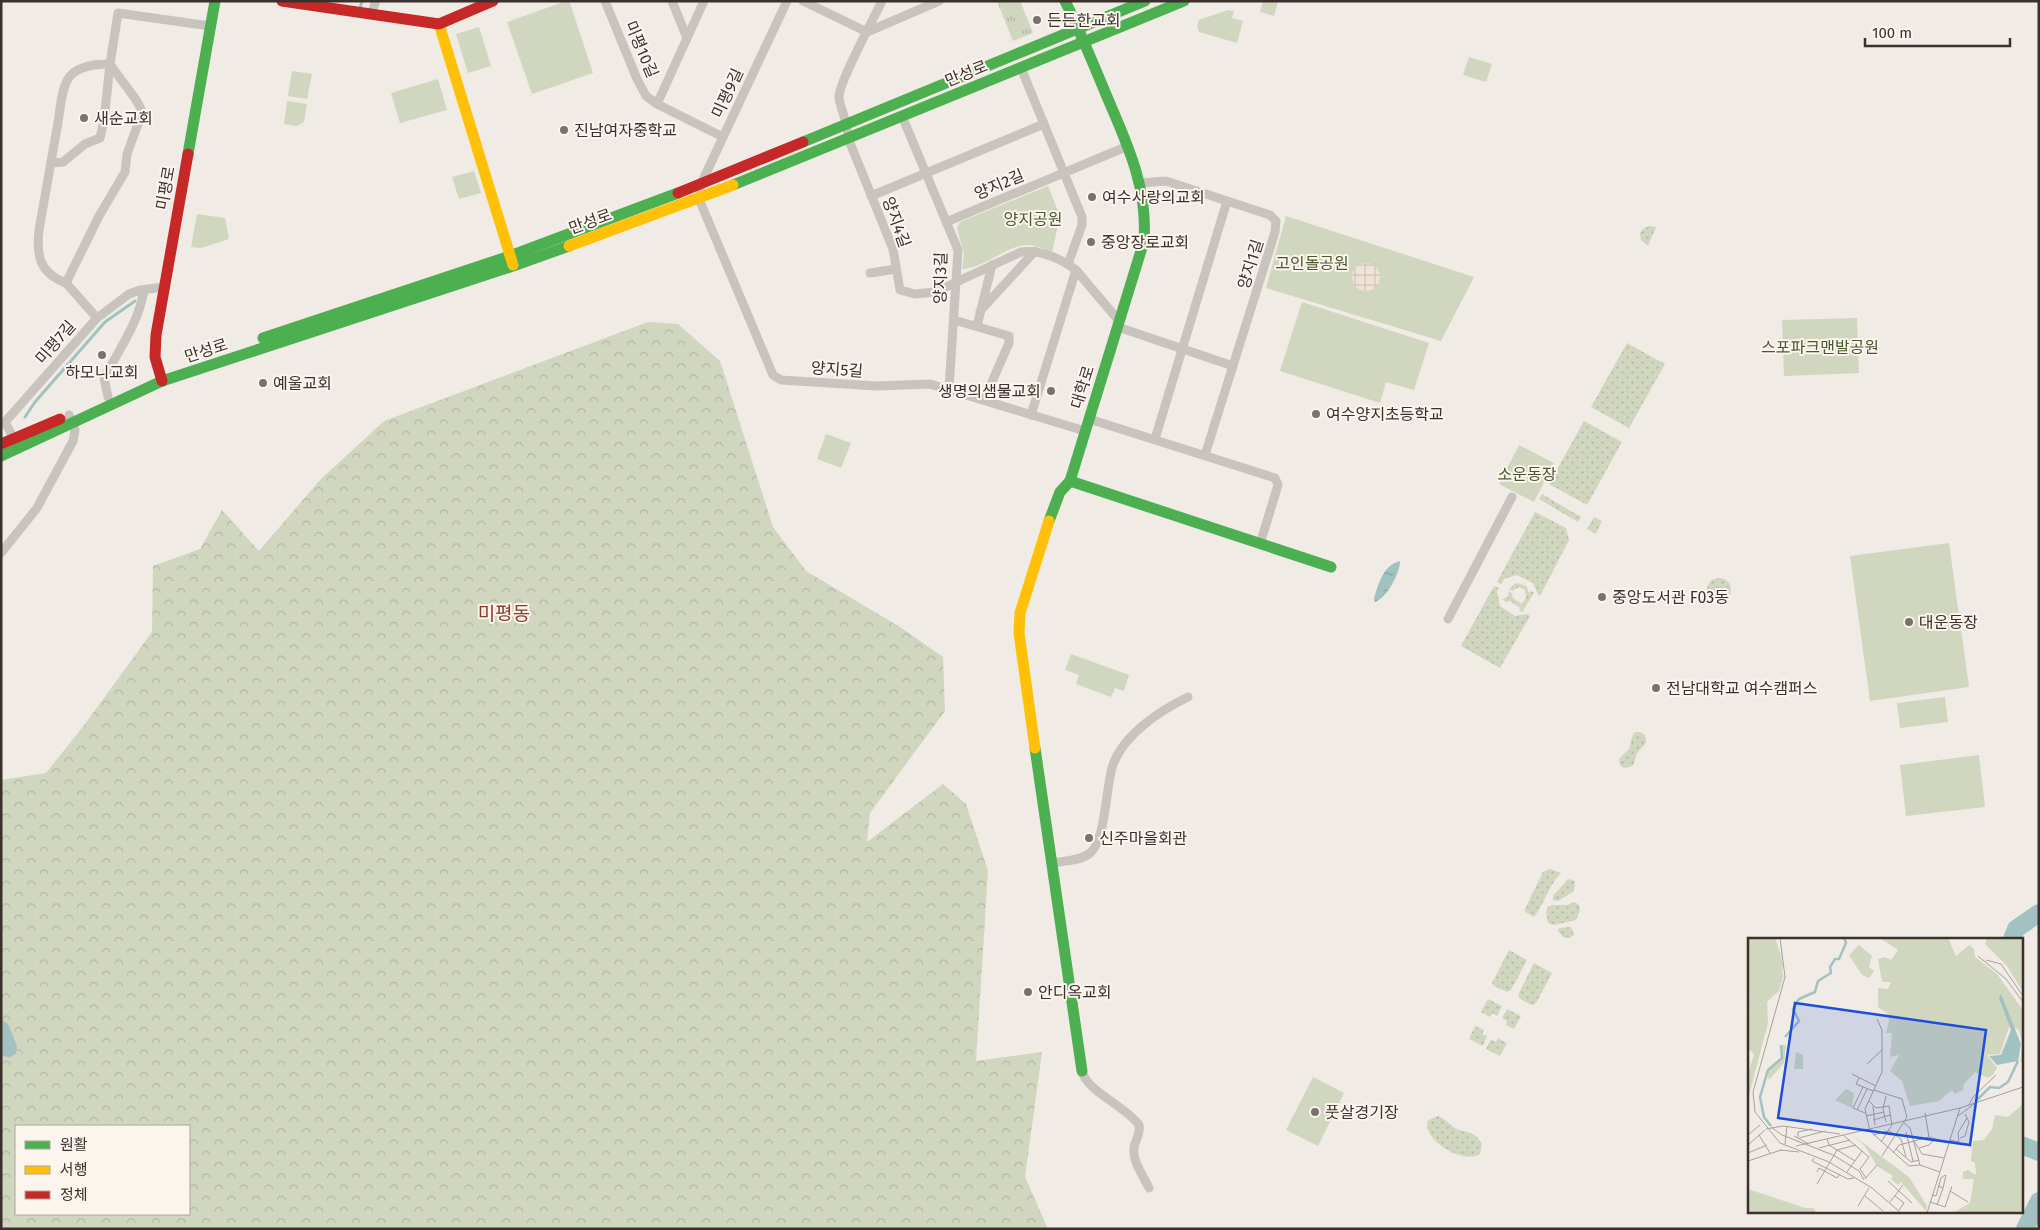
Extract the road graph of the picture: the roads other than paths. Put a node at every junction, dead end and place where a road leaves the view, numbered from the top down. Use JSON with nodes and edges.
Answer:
{"nodes":[{"id":1,"x":215,"y":1,"type":"edge"},
{"id":2,"x":282,"y":1,"type":"edge"},
{"id":3,"x":376,"y":1,"type":"edge"},
{"id":4,"x":493,"y":1,"type":"edge"},
{"id":5,"x":605,"y":1,"type":"edge"},
{"id":6,"x":672,"y":1,"type":"edge"},
{"id":7,"x":704,"y":1,"type":"edge"},
{"id":8,"x":787,"y":1,"type":"edge"},
{"id":9,"x":803,"y":1,"type":"edge"},
{"id":10,"x":882,"y":1,"type":"edge"},
{"id":11,"x":938,"y":1,"type":"edge"},
{"id":12,"x":1065,"y":1,"type":"edge"},
{"id":13,"x":1145,"y":1,"type":"edge"},
{"id":14,"x":1184,"y":1,"type":"edge"},
{"id":15,"x":371,"y":14,"type":"junction"},
{"id":16,"x":439,"y":24,"type":"junction"},
{"id":17,"x":210,"y":26,"type":"junction"},
{"id":18,"x":1078,"y":28,"type":"junction"},
{"id":19,"x":867,"y":32,"type":"junction"},
{"id":20,"x":687,"y":38,"type":"junction"},
{"id":21,"x":1084,"y":43,"type":"junction"},
{"id":22,"x":110,"y":64,"type":"junction"},
{"id":23,"x":1021,"y":68,"type":"junction"},
{"id":24,"x":657,"y":104,"type":"junction"},
{"id":25,"x":902,"y":116,"type":"junction"},
{"id":26,"x":1044,"y":124,"type":"junction"},
{"id":27,"x":848,"y":125,"type":"junction"},
{"id":28,"x":723,"y":137,"type":"junction"},
{"id":29,"x":848,"y":138,"type":"junction"},
{"id":30,"x":1128,"y":146,"type":"junction"},
{"id":31,"x":51,"y":163,"type":"junction"},
{"id":32,"x":1064,"y":172,"type":"junction"},
{"id":33,"x":926,"y":173,"type":"junction"},
{"id":34,"x":701,"y":184,"type":"junction"},
{"id":35,"x":1140,"y":184,"type":"junction"},
{"id":36,"x":871,"y":196,"type":"junction"},
{"id":37,"x":699,"y":199,"type":"junction"},
{"id":38,"x":1227,"y":201,"type":"junction"},
{"id":39,"x":946,"y":222,"type":"junction"},
{"id":40,"x":1035,"y":251,"type":"junction"},
{"id":41,"x":511,"y":261,"type":"junction"},
{"id":42,"x":1068,"y":264,"type":"junction"},
{"id":43,"x":992,"y":266,"type":"junction"},
{"id":44,"x":896,"y":269,"type":"junction"},
{"id":45,"x":1076,"y":270,"type":"junction"},
{"id":46,"x":870,"y":272,"type":"dead end"},
{"id":47,"x":66,"y":283,"type":"junction"},
{"id":48,"x":956,"y":283,"type":"junction"},
{"id":49,"x":164,"y":286,"type":"junction"},
{"id":50,"x":144,"y":290,"type":"junction"},
{"id":51,"x":980,"y":310,"type":"junction"},
{"id":52,"x":97,"y":318,"type":"junction"},
{"id":53,"x":954,"y":320,"type":"junction"},
{"id":54,"x":1118,"y":324,"type":"junction"},
{"id":55,"x":977,"y":326,"type":"junction"},
{"id":56,"x":1182,"y":349,"type":"junction"},
{"id":57,"x":1233,"y":366,"type":"junction"},
{"id":58,"x":160,"y":377,"type":"junction"},
{"id":59,"x":949,"y":389,"type":"junction"},
{"id":60,"x":108,"y":397,"type":"junction"},
{"id":61,"x":984,"y":400,"type":"junction"},
{"id":62,"x":1031,"y":415,"type":"junction"},
{"id":63,"x":71,"y":419,"type":"junction"},
{"id":64,"x":1089,"y":419,"type":"junction"},
{"id":65,"x":1085,"y":431,"type":"junction"},
{"id":66,"x":1155,"y":440,"type":"junction"},
{"id":67,"x":16,"y":443,"type":"junction"},
{"id":68,"x":1,"y":444,"type":"edge"},
{"id":69,"x":1,"y":456,"type":"edge"},
{"id":70,"x":1206,"y":456,"type":"junction"},
{"id":71,"x":1070,"y":481,"type":"junction"},
{"id":72,"x":1512,"y":497,"type":"dead end"},
{"id":73,"x":1260,"y":544,"type":"junction"},
{"id":74,"x":1,"y":553,"type":"edge"},
{"id":75,"x":1331,"y":567,"type":"dead end"},
{"id":76,"x":1448,"y":619,"type":"dead end"},
{"id":77,"x":1188,"y":697,"type":"dead end"},
{"id":78,"x":1052,"y":863,"type":"junction"},
{"id":79,"x":1082,"y":1071,"type":"joint"},
{"id":80,"x":1149,"y":1188,"type":"dead end"}],
"edges":[{"from":1,"to":17,"type":"street","name":"미평로"},
{"from":2,"to":15,"type":"street"},
{"from":3,"to":15,"type":"street"},
{"from":4,"to":16,"type":"street"},
{"from":5,"to":24,"type":"street","name":"미평10길"},
{"from":6,"to":20,"type":"street"},
{"from":7,"to":20,"type":"street","name":"미평10길"},
{"from":8,"to":28,"type":"street","name":"미평9길"},
{"from":9,"to":19,"type":"street"},
{"from":10,"to":19,"type":"street"},
{"from":11,"to":19,"type":"street"},
{"from":12,"to":18,"type":"street","name":"대학로"},
{"from":13,"to":18,"type":"street","name":"만성로"},
{"from":14,"to":21,"type":"street","name":"만성로"},
{"from":15,"to":16,"type":"street"},
{"from":16,"to":41,"type":"street"},
{"from":17,"to":22,"type":"street"},
{"from":17,"to":49,"type":"street","name":"미평로"},
{"from":18,"to":21,"type":"street","name":"대학로"},
{"from":18,"to":27,"type":"street","name":"만성로"},
{"from":19,"to":27,"type":"street"},
{"from":20,"to":24,"type":"street","name":"미평10길"},
{"from":21,"to":23,"type":"street","name":"만성로"},
{"from":21,"to":30,"type":"street","name":"대학로"},
{"from":22,"to":31,"type":"street"},
{"from":22,"to":31,"type":"street"},
{"from":22,"to":47,"type":"street"},
{"from":23,"to":25,"type":"street","name":"만성로"},
{"from":23,"to":26,"type":"street"},
{"from":24,"to":28,"type":"street","name":"미평10길"},
{"from":25,"to":29,"type":"street","name":"만성로"},
{"from":25,"to":33,"type":"street","name":"양지3길"},
{"from":26,"to":32,"type":"street"},
{"from":26,"to":33,"type":"street"},
{"from":27,"to":29,"type":"street"},
{"from":27,"to":34,"type":"street","name":"만성로"},
{"from":28,"to":34,"type":"street","name":"미평9길"},
{"from":29,"to":36,"type":"street","name":"양지4길"},
{"from":29,"to":37,"type":"street","name":"만성로"},
{"from":30,"to":32,"type":"street","name":"양지2길"},
{"from":30,"to":35,"type":"street","name":"대학로"},
{"from":31,"to":47,"type":"street"},
{"from":32,"to":39,"type":"street","name":"양지2길"},
{"from":32,"to":42,"type":"street"},
{"from":33,"to":36,"type":"street"},
{"from":33,"to":39,"type":"street","name":"양지3길"},
{"from":34,"to":37,"type":"street","name":"미평9길"},
{"from":34,"to":41,"type":"street","name":"만성로"},
{"from":35,"to":38,"type":"street","name":"양지1길"},
{"from":35,"to":54,"type":"street","name":"대학로"},
{"from":36,"to":44,"type":"street","name":"양지4길"},
{"from":37,"to":41,"type":"street","name":"만성로"},
{"from":37,"to":59,"type":"street","name":"양지5길"},
{"from":38,"to":56,"type":"street"},
{"from":38,"to":57,"type":"street","name":"양지1길"},
{"from":39,"to":48,"type":"street","name":"양지3길"},
{"from":40,"to":42,"type":"street"},
{"from":40,"to":43,"type":"street"},
{"from":40,"to":51,"type":"street"},
{"from":41,"to":58,"type":"street","name":"만성로"},
{"from":42,"to":45,"type":"street"},
{"from":43,"to":48,"type":"street"},
{"from":43,"to":51,"type":"street"},
{"from":44,"to":46,"type":"street"},
{"from":44,"to":48,"type":"street","name":"양지4길"},
{"from":45,"to":54,"type":"street"},
{"from":45,"to":62,"type":"street"},
{"from":47,"to":52,"type":"street"},
{"from":48,"to":53,"type":"street","name":"양지3길"},
{"from":49,"to":50,"type":"street","name":"미평7길"},
{"from":49,"to":58,"type":"street","name":"미평로"},
{"from":50,"to":52,"type":"street","name":"미평7길"},
{"from":50,"to":60,"type":"street"},
{"from":51,"to":55,"type":"street"},
{"from":52,"to":67,"type":"street","name":"미평7길"},
{"from":53,"to":55,"type":"street"},
{"from":53,"to":59,"type":"street","name":"양지3길"},
{"from":54,"to":56,"type":"street"},
{"from":54,"to":64,"type":"street","name":"대학로"},
{"from":55,"to":61,"type":"street"},
{"from":56,"to":57,"type":"street"},
{"from":56,"to":66,"type":"street"},
{"from":57,"to":70,"type":"street","name":"양지1길"},
{"from":58,"to":60,"type":"street","name":"만성로"},
{"from":58,"to":63,"type":"street","name":"만성로"},
{"from":59,"to":61,"type":"street","name":"양지5길"},
{"from":60,"to":63,"type":"street","name":"만성로"},
{"from":61,"to":62,"type":"street","name":"양지5길"},
{"from":62,"to":65,"type":"street","name":"양지5길"},
{"from":63,"to":67,"type":"street","name":"만성로"},
{"from":63,"to":74,"type":"street"},
{"from":64,"to":65,"type":"street","name":"대학로"},
{"from":64,"to":66,"type":"street"},
{"from":65,"to":71,"type":"street","name":"대학로"},
{"from":66,"to":70,"type":"street"},
{"from":67,"to":68,"type":"street","name":"만성로"},
{"from":67,"to":69,"type":"street","name":"만성로"},
{"from":70,"to":73,"type":"street"},
{"from":71,"to":73,"type":"street"},
{"from":71,"to":78,"type":"street","name":"대학로"},
{"from":72,"to":76,"type":"street"},
{"from":73,"to":75,"type":"street"},
{"from":77,"to":78,"type":"street"},
{"from":78,"to":79,"type":"street","name":"대학로"},
{"from":79,"to":80,"type":"street"}]}
